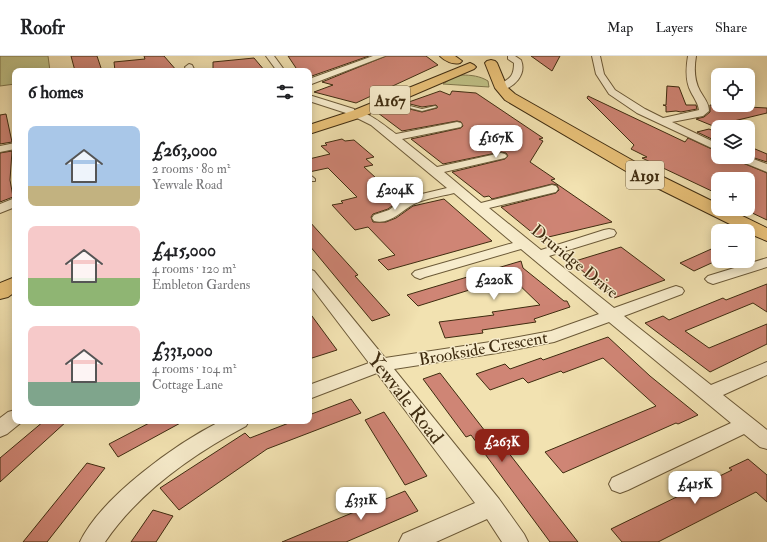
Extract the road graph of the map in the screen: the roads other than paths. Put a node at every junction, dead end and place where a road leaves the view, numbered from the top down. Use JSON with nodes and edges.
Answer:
{"nodes":[{"id":1,"x":270,"y":56,"type":"edge"},
{"id":2,"x":354,"y":56,"type":"edge"},
{"id":3,"x":381,"y":56,"type":"edge"},
{"id":4,"x":596,"y":56,"type":"edge"},
{"id":5,"x":692,"y":56,"type":"edge"},
{"id":6,"x":510,"y":57,"type":"edge"},
{"id":7,"x":472,"y":60,"type":"edge"},
{"id":8,"x":365,"y":62,"type":"junction"},
{"id":9,"x":279,"y":68,"type":"edge"},
{"id":10,"x":312,"y":81,"type":"edge"},
{"id":11,"x":499,"y":83,"type":"junction"},
{"id":12,"x":312,"y":99,"type":"edge"},
{"id":13,"x":388,"y":101,"type":"junction"},
{"id":14,"x":435,"y":107,"type":"dead end"},
{"id":15,"x":354,"y":112,"type":"junction"},
{"id":16,"x":661,"y":121,"type":"junction"},
{"id":17,"x":457,"y":125,"type":"dead end"},
{"id":18,"x":312,"y":129,"type":"edge"},
{"id":19,"x":393,"y":138,"type":"junction"},
{"id":20,"x":711,"y":145,"type":"edge"},
{"id":21,"x":12,"y":147,"type":"edge"},
{"id":22,"x":0,"y":149,"type":"edge"},
{"id":23,"x":501,"y":156,"type":"dead end"},
{"id":24,"x":755,"y":163,"type":"edge"},
{"id":25,"x":767,"y":168,"type":"edge"},
{"id":26,"x":434,"y":171,"type":"junction"},
{"id":27,"x":456,"y":189,"type":"junction"},
{"id":28,"x":552,"y":189,"type":"dead end"},
{"id":29,"x":12,"y":203,"type":"edge"},
{"id":30,"x":478,"y":207,"type":"junction"},
{"id":31,"x":0,"y":208,"type":"edge"},
{"id":32,"x":379,"y":218,"type":"dead end"},
{"id":33,"x":609,"y":233,"type":"dead end"},
{"id":34,"x":767,"y":235,"type":"edge"},
{"id":35,"x":524,"y":244,"type":"junction"},
{"id":36,"x":538,"y":255,"type":"junction"},
{"id":37,"x":767,"y":262,"type":"edge"},
{"id":38,"x":420,"y":274,"type":"dead end"},
{"id":39,"x":312,"y":278,"type":"edge"},
{"id":40,"x":713,"y":279,"type":"dead end"},
{"id":41,"x":12,"y":285,"type":"edge"},
{"id":42,"x":0,"y":292,"type":"edge"},
{"id":43,"x":676,"y":292,"type":"dead end"},
{"id":44,"x":611,"y":315,"type":"junction"},
{"id":45,"x":380,"y":365,"type":"junction"},
{"id":46,"x":767,"y":368,"type":"edge"},
{"id":47,"x":312,"y":391,"type":"edge"},
{"id":48,"x":708,"y":394,"type":"junction"},
{"id":49,"x":12,"y":419,"type":"edge"},
{"id":50,"x":233,"y":424,"type":"edge"},
{"id":51,"x":746,"y":424,"type":"junction"},
{"id":52,"x":0,"y":429,"type":"edge"},
{"id":53,"x":767,"y":441,"type":"edge"},
{"id":54,"x":620,"y":484,"type":"dead end"},
{"id":55,"x":491,"y":506,"type":"junction"},
{"id":56,"x":92,"y":542,"type":"edge"},
{"id":57,"x":411,"y":542,"type":"edge"},
{"id":58,"x":516,"y":542,"type":"edge"}],
"edges":[{"from":1,"to":9,"type":"street"},
{"from":2,"to":8,"type":"street"},
{"from":3,"to":8,"type":"street"},
{"from":4,"to":16,"type":"street"},
{"from":5,"to":16,"type":"street"},
{"from":6,"to":11,"type":"street"},
{"from":7,"to":11,"type":"main road","number":"A191"},
{"from":7,"to":11,"type":"main road","number":"A191"},
{"from":7,"to":13,"type":"main road","number":"A167"},
{"from":7,"to":15,"type":"main road","number":"A167"},
{"from":8,"to":10,"type":"street"},
{"from":11,"to":34,"type":"main road","number":"A191"},
{"from":12,"to":15,"type":"street","name":"Druridge Drive"},
{"from":13,"to":14,"type":"lane"},
{"from":13,"to":15,"type":"main road","number":"A167"},
{"from":15,"to":18,"type":"main road","number":"A167"},
{"from":15,"to":19,"type":"street","name":"Druridge Drive"},
{"from":16,"to":20,"type":"street"},
{"from":17,"to":19,"type":"street"},
{"from":19,"to":26,"type":"street","name":"Druridge Drive"},
{"from":21,"to":22,"type":"street"},
{"from":23,"to":26,"type":"street"},
{"from":24,"to":25,"type":"street"},
{"from":26,"to":27,"type":"street","name":"Druridge Drive"},
{"from":27,"to":30,"type":"street","name":"Druridge Drive"},
{"from":27,"to":32,"type":"street"},
{"from":28,"to":30,"type":"street"},
{"from":29,"to":31,"type":"street"},
{"from":30,"to":35,"type":"street","name":"Druridge Drive"},
{"from":33,"to":36,"type":"street"},
{"from":35,"to":36,"type":"street","name":"Druridge Drive"},
{"from":35,"to":38,"type":"street"},
{"from":36,"to":44,"type":"street","name":"Druridge Drive"},
{"from":37,"to":40,"type":"street"},
{"from":39,"to":45,"type":"street","name":"Yewvale Road"},
{"from":41,"to":42,"type":"main road"},
{"from":43,"to":44,"type":"street","name":"Brookside Crescent"},
{"from":44,"to":45,"type":"street","name":"Brookside Crescent"},
{"from":44,"to":48,"type":"street","name":"Druridge Drive"},
{"from":45,"to":47,"type":"street","name":"Brookside Crescent"},
{"from":45,"to":55,"type":"street","name":"Yewvale Road"},
{"from":46,"to":48,"type":"street"},
{"from":48,"to":51,"type":"street","name":"Druridge Drive"},
{"from":49,"to":52,"type":"street"},
{"from":50,"to":56,"type":"street"},
{"from":51,"to":53,"type":"street","name":"Druridge Drive"},
{"from":51,"to":54,"type":"street"},
{"from":55,"to":57,"type":"street"},
{"from":55,"to":58,"type":"street","name":"Yewvale Road"}]}
